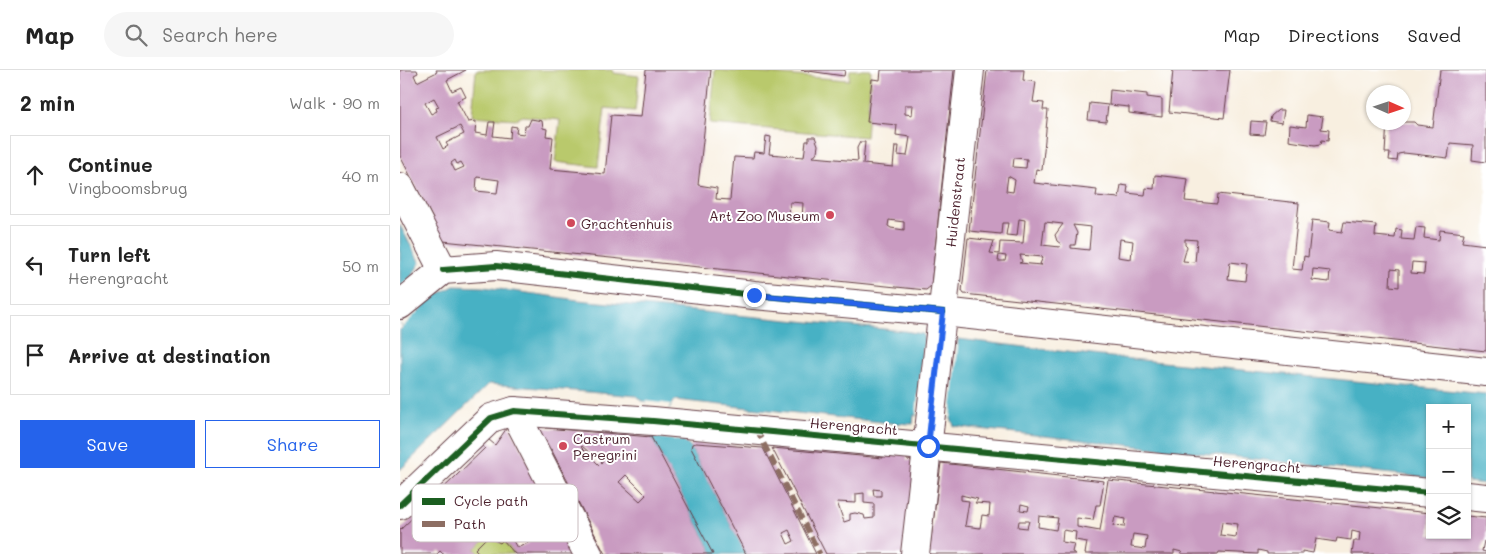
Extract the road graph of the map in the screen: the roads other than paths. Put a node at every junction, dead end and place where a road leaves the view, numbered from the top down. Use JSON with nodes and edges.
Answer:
{"nodes":[{"id":1,"x":970,"y":70,"type":"edge"},
{"id":2,"x":400,"y":188,"type":"edge"},
{"id":3,"x":436,"y":274,"type":"junction"},
{"id":4,"x":400,"y":305,"type":"edge"},
{"id":5,"x":942,"y":323,"type":"junction"},
{"id":6,"x":1486,"y":372,"type":"edge"},
{"id":7,"x":514,"y":411,"type":"junction"},
{"id":8,"x":930,"y":435,"type":"junction"},
{"id":9,"x":422,"y":484,"type":"edge"},
{"id":10,"x":552,"y":484,"type":"edge"},
{"id":11,"x":1426,"y":493,"type":"edge"},
{"id":12,"x":412,"y":494,"type":"edge"},
{"id":13,"x":1471,"y":496,"type":"edge"},
{"id":14,"x":1486,"y":498,"type":"edge"},
{"id":15,"x":400,"y":505,"type":"edge"},
{"id":16,"x":578,"y":535,"type":"edge"},
{"id":17,"x":588,"y":554,"type":"edge"},
{"id":18,"x":915,"y":554,"type":"edge"}],
"edges":[{"from":1,"to":5,"type":"street","name":"Huidenstraat"},
{"from":2,"to":3,"type":"street"},
{"from":3,"to":4,"type":"street"},
{"from":3,"to":5,"type":"street"},
{"from":5,"to":6,"type":"street"},
{"from":5,"to":8,"type":"street","name":"Huidenstraat"},
{"from":7,"to":8,"type":"street","name":"Herengracht"},
{"from":7,"to":9,"type":"street","name":"Herengracht"},
{"from":7,"to":10,"type":"street"},
{"from":8,"to":11,"type":"street","name":"Herengracht"},
{"from":8,"to":18,"type":"street","name":"Huidenstraat"},
{"from":12,"to":15,"type":"street","name":"Herengracht"},
{"from":13,"to":14,"type":"street"},
{"from":16,"to":17,"type":"street"}]}
